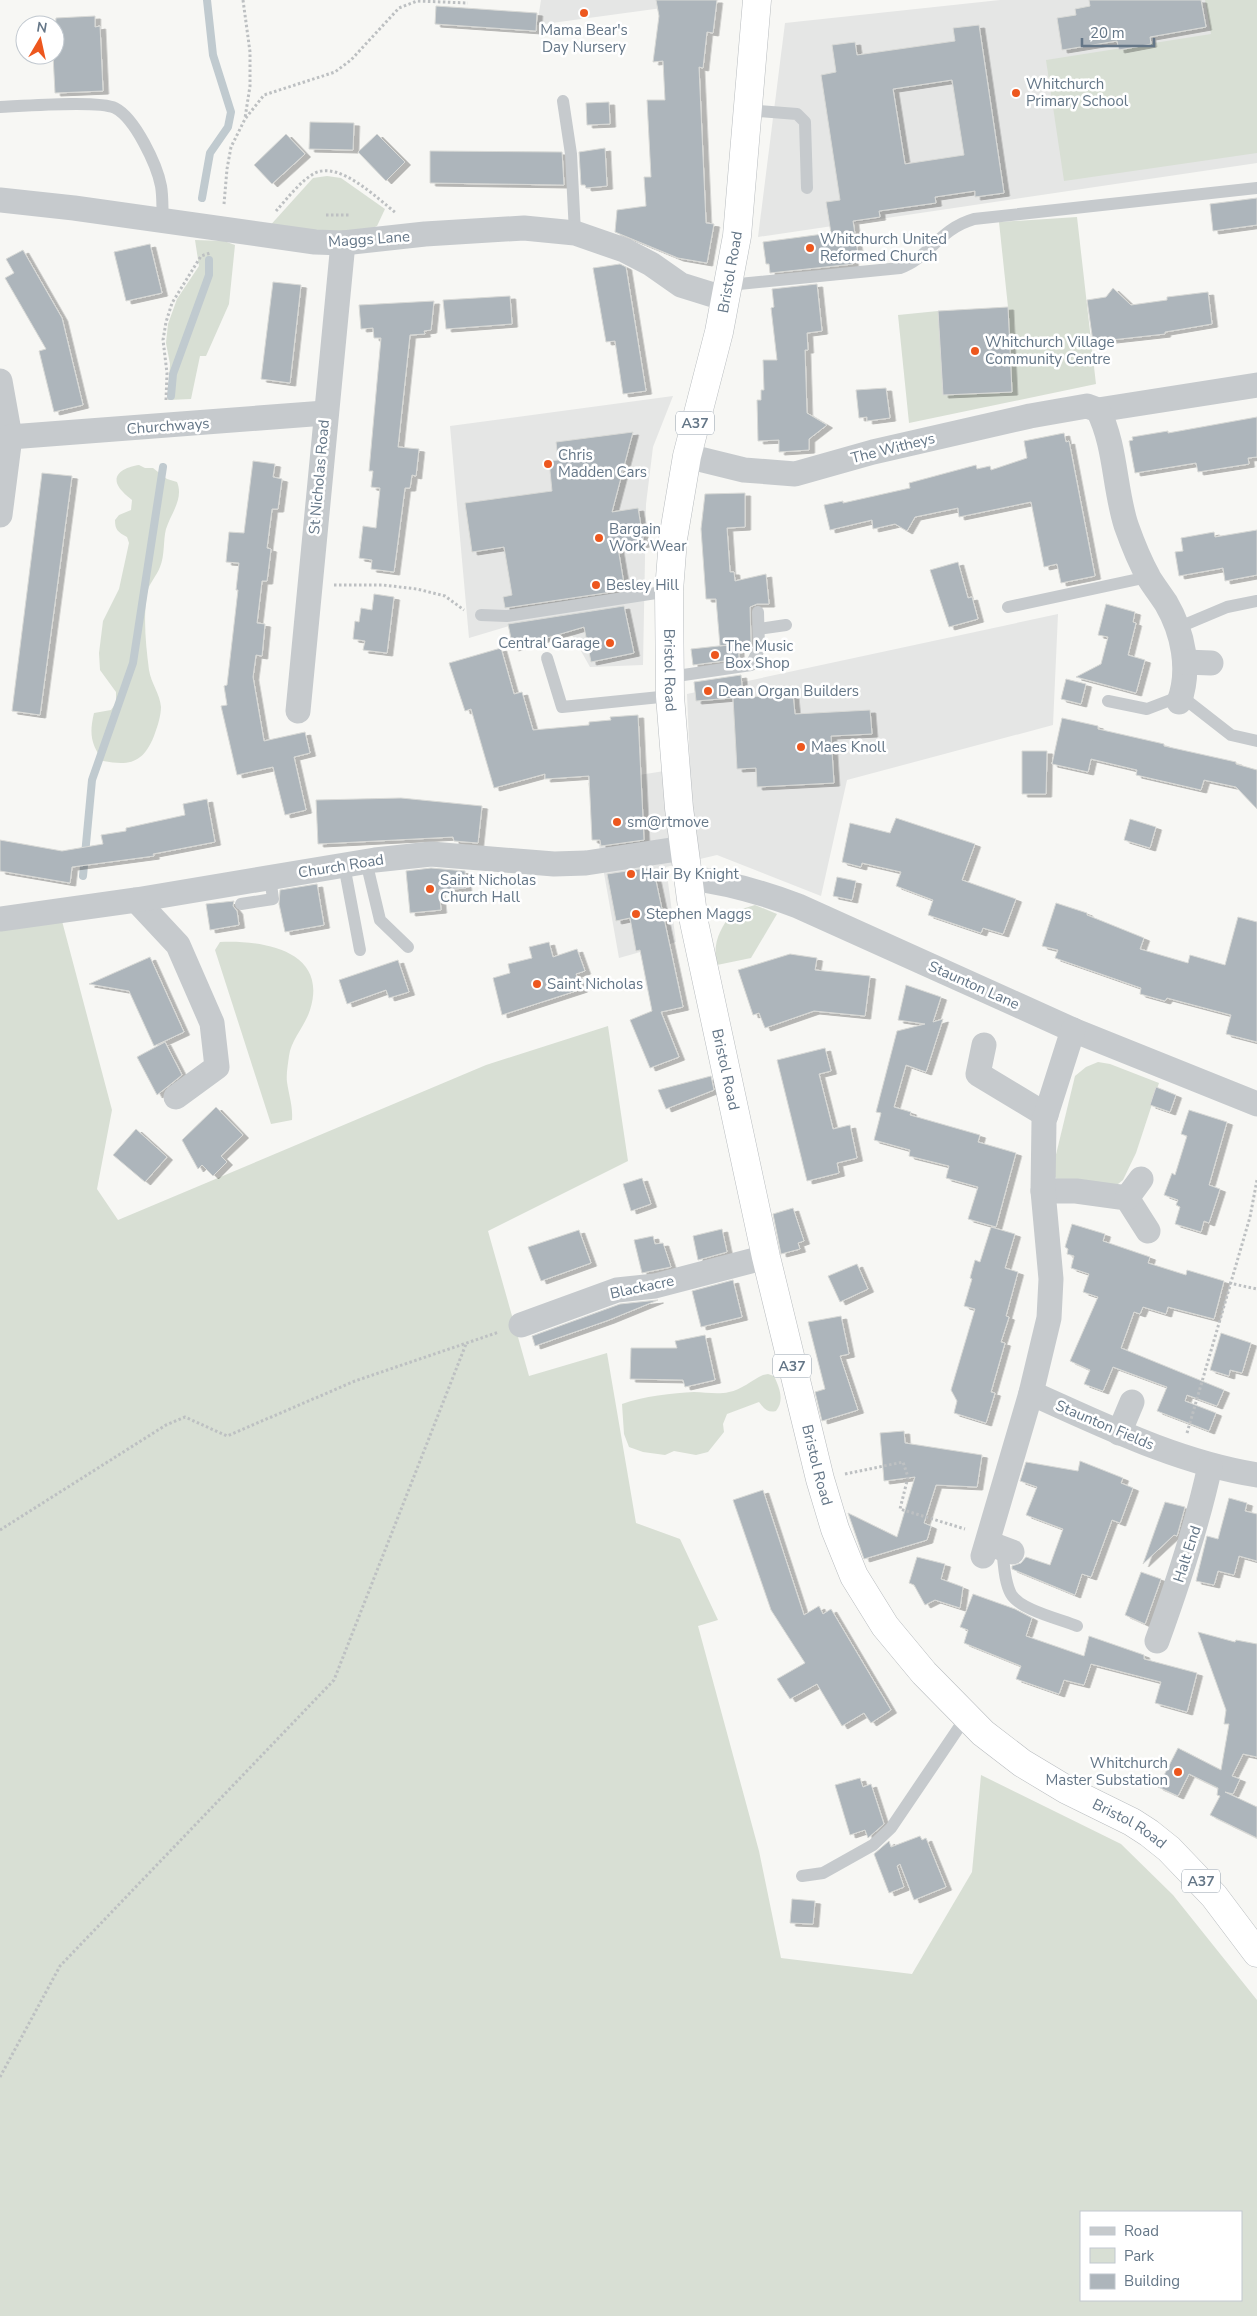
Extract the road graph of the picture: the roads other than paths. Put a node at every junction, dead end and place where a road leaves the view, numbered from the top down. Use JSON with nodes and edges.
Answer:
{"nodes":[{"id":1,"x":756,"y":0,"type":"edge"},
{"id":2,"x":563,"y":101,"type":"dead end"},
{"id":3,"x":0,"y":107,"type":"edge"},
{"id":4,"x":747,"y":110,"type":"junction"},
{"id":5,"x":807,"y":188,"type":"dead end"},
{"id":6,"x":1257,"y":188,"type":"edge"},
{"id":7,"x":0,"y":200,"type":"edge"},
{"id":8,"x":163,"y":220,"type":"junction"},
{"id":9,"x":575,"y":233,"type":"junction"},
{"id":10,"x":342,"y":243,"type":"junction"},
{"id":11,"x":727,"y":292,"type":"junction"},
{"id":12,"x":0,"y":381,"type":"edge"},
{"id":13,"x":1257,"y":385,"type":"edge"},
{"id":14,"x":1098,"y":410,"type":"junction"},
{"id":15,"x":325,"y":413,"type":"junction"},
{"id":16,"x":10,"y":437,"type":"junction"},
{"id":17,"x":687,"y":456,"type":"junction"},
{"id":18,"x":0,"y":515,"type":"edge"},
{"id":19,"x":1148,"y":577,"type":"junction"},
{"id":20,"x":669,"y":591,"type":"junction"},
{"id":21,"x":1257,"y":601,"type":"edge"},
{"id":22,"x":1008,"y":607,"type":"dead end"},
{"id":23,"x":758,"y":612,"type":"dead end"},
{"id":24,"x":482,"y":615,"type":"road end"},
{"id":25,"x":786,"y":625,"type":"dead end"},
{"id":26,"x":1177,"y":628,"type":"junction"},
{"id":27,"x":759,"y":629,"type":"junction"},
{"id":28,"x":547,"y":658,"type":"dead end"},
{"id":29,"x":1185,"y":662,"type":"junction"},
{"id":30,"x":1211,"y":663,"type":"dead end"},
{"id":31,"x":670,"y":687,"type":"junction"},
{"id":32,"x":1180,"y":699,"type":"junction"},
{"id":33,"x":1108,"y":701,"type":"dead end"},
{"id":34,"x":298,"y":711,"type":"dead end"},
{"id":35,"x":1257,"y":741,"type":"edge"},
{"id":36,"x":684,"y":848,"type":"junction"},
{"id":37,"x":355,"y":863,"type":"junction"},
{"id":38,"x":270,"y":877,"type":"junction"},
{"id":39,"x":688,"y":878,"type":"junction"},
{"id":40,"x":136,"y":900,"type":"junction"},
{"id":41,"x":241,"y":904,"type":"dead end"},
{"id":42,"x":0,"y":919,"type":"edge"},
{"id":43,"x":408,"y":947,"type":"dead end"},
{"id":44,"x":360,"y":950,"type":"dead end"},
{"id":45,"x":1073,"y":1030,"type":"junction"},
{"id":46,"x":984,"y":1045,"type":"dead end"},
{"id":47,"x":176,"y":1097,"type":"dead end"},
{"id":48,"x":1257,"y":1104,"type":"edge"},
{"id":49,"x":1046,"y":1115,"type":"junction"},
{"id":50,"x":1043,"y":1191,"type":"junction"},
{"id":51,"x":1148,"y":1231,"type":"dead end"},
{"id":52,"x":766,"y":1257,"type":"junction"},
{"id":53,"x":521,"y":1325,"type":"road end"},
{"id":54,"x":1031,"y":1393,"type":"junction"},
{"id":55,"x":1132,"y":1402,"type":"dead end"},
{"id":56,"x":1119,"y":1433,"type":"junction"},
{"id":57,"x":1210,"y":1466,"type":"junction"},
{"id":58,"x":1257,"y":1475,"type":"edge"},
{"id":59,"x":991,"y":1546,"type":"joint"},
{"id":60,"x":1077,"y":1626,"type":"dead end"},
{"id":61,"x":1157,"y":1641,"type":"dead end"},
{"id":62,"x":966,"y":1717,"type":"junction"},
{"id":63,"x":802,"y":1876,"type":"dead end"},
{"id":64,"x":1257,"y":1953,"type":"edge"}],
"edges":[{"from":1,"to":4,"type":"highway","name":"Bristol Road","number":"A37"},
{"from":2,"to":9,"type":"lane"},
{"from":3,"to":8,"type":"lane"},
{"from":4,"to":5,"type":"lane"},
{"from":4,"to":11,"type":"highway","name":"Bristol Road","number":"A37"},
{"from":6,"to":11,"type":"lane"},
{"from":7,"to":8,"type":"street","name":"Maggs Lane"},
{"from":8,"to":10,"type":"street","name":"Maggs Lane"},
{"from":9,"to":10,"type":"street","name":"Maggs Lane"},
{"from":9,"to":11,"type":"street","name":"Maggs Lane"},
{"from":10,"to":15,"type":"street","name":"St Nicholas Road"},
{"from":11,"to":17,"type":"highway","name":"Bristol Road","number":"A37"},
{"from":12,"to":16,"type":"street"},
{"from":13,"to":14,"type":"street","name":"The Witheys"},
{"from":14,"to":17,"type":"street","name":"The Witheys"},
{"from":14,"to":19,"type":"street"},
{"from":15,"to":16,"type":"street","name":"Churchways"},
{"from":15,"to":34,"type":"street","name":"St Nicholas Road"},
{"from":16,"to":18,"type":"street"},
{"from":17,"to":20,"type":"highway","name":"Bristol Road","number":"A37"},
{"from":19,"to":22,"type":"lane"},
{"from":19,"to":26,"type":"street"},
{"from":20,"to":24,"type":"lane"},
{"from":20,"to":31,"type":"highway","name":"Bristol Road","number":"A37"},
{"from":21,"to":26,"type":"lane"},
{"from":23,"to":27,"type":"lane"},
{"from":25,"to":27,"type":"lane"},
{"from":26,"to":29,"type":"street"},
{"from":27,"to":31,"type":"lane"},
{"from":28,"to":31,"type":"lane"},
{"from":29,"to":30,"type":"street"},
{"from":29,"to":32,"type":"street"},
{"from":31,"to":36,"type":"highway","name":"Bristol Road","number":"A37"},
{"from":32,"to":33,"type":"lane"},
{"from":32,"to":35,"type":"lane"},
{"from":36,"to":37,"type":"street","name":"Church Road"},
{"from":36,"to":39,"type":"highway","name":"Bristol Road","number":"A37"},
{"from":37,"to":38,"type":"street","name":"Church Road"},
{"from":37,"to":43,"type":"lane"},
{"from":37,"to":44,"type":"lane"},
{"from":38,"to":40,"type":"street","name":"Church Road"},
{"from":38,"to":41,"type":"lane"},
{"from":39,"to":45,"type":"street","name":"Staunton Lane"},
{"from":39,"to":52,"type":"highway","name":"Bristol Road","number":"A37"},
{"from":40,"to":42,"type":"street","name":"Church Road"},
{"from":40,"to":47,"type":"street"},
{"from":45,"to":48,"type":"street","name":"Staunton Lane"},
{"from":45,"to":49,"type":"street"},
{"from":46,"to":49,"type":"street"},
{"from":49,"to":50,"type":"street"},
{"from":50,"to":51,"type":"street"},
{"from":50,"to":54,"type":"street"},
{"from":52,"to":53,"type":"street","name":"Blackacre"},
{"from":52,"to":62,"type":"highway","name":"Bristol Road","number":"A37"},
{"from":54,"to":56,"type":"street","name":"Staunton Fields"},
{"from":54,"to":59,"type":"street"},
{"from":55,"to":56,"type":"street"},
{"from":56,"to":57,"type":"street","name":"Staunton Fields"},
{"from":57,"to":58,"type":"street","name":"Staunton Fields"},
{"from":57,"to":61,"type":"street","name":"Halt End"},
{"from":59,"to":60,"type":"lane"},
{"from":62,"to":63,"type":"lane"},
{"from":62,"to":64,"type":"highway","name":"Bristol Road","number":"A37"}]}
